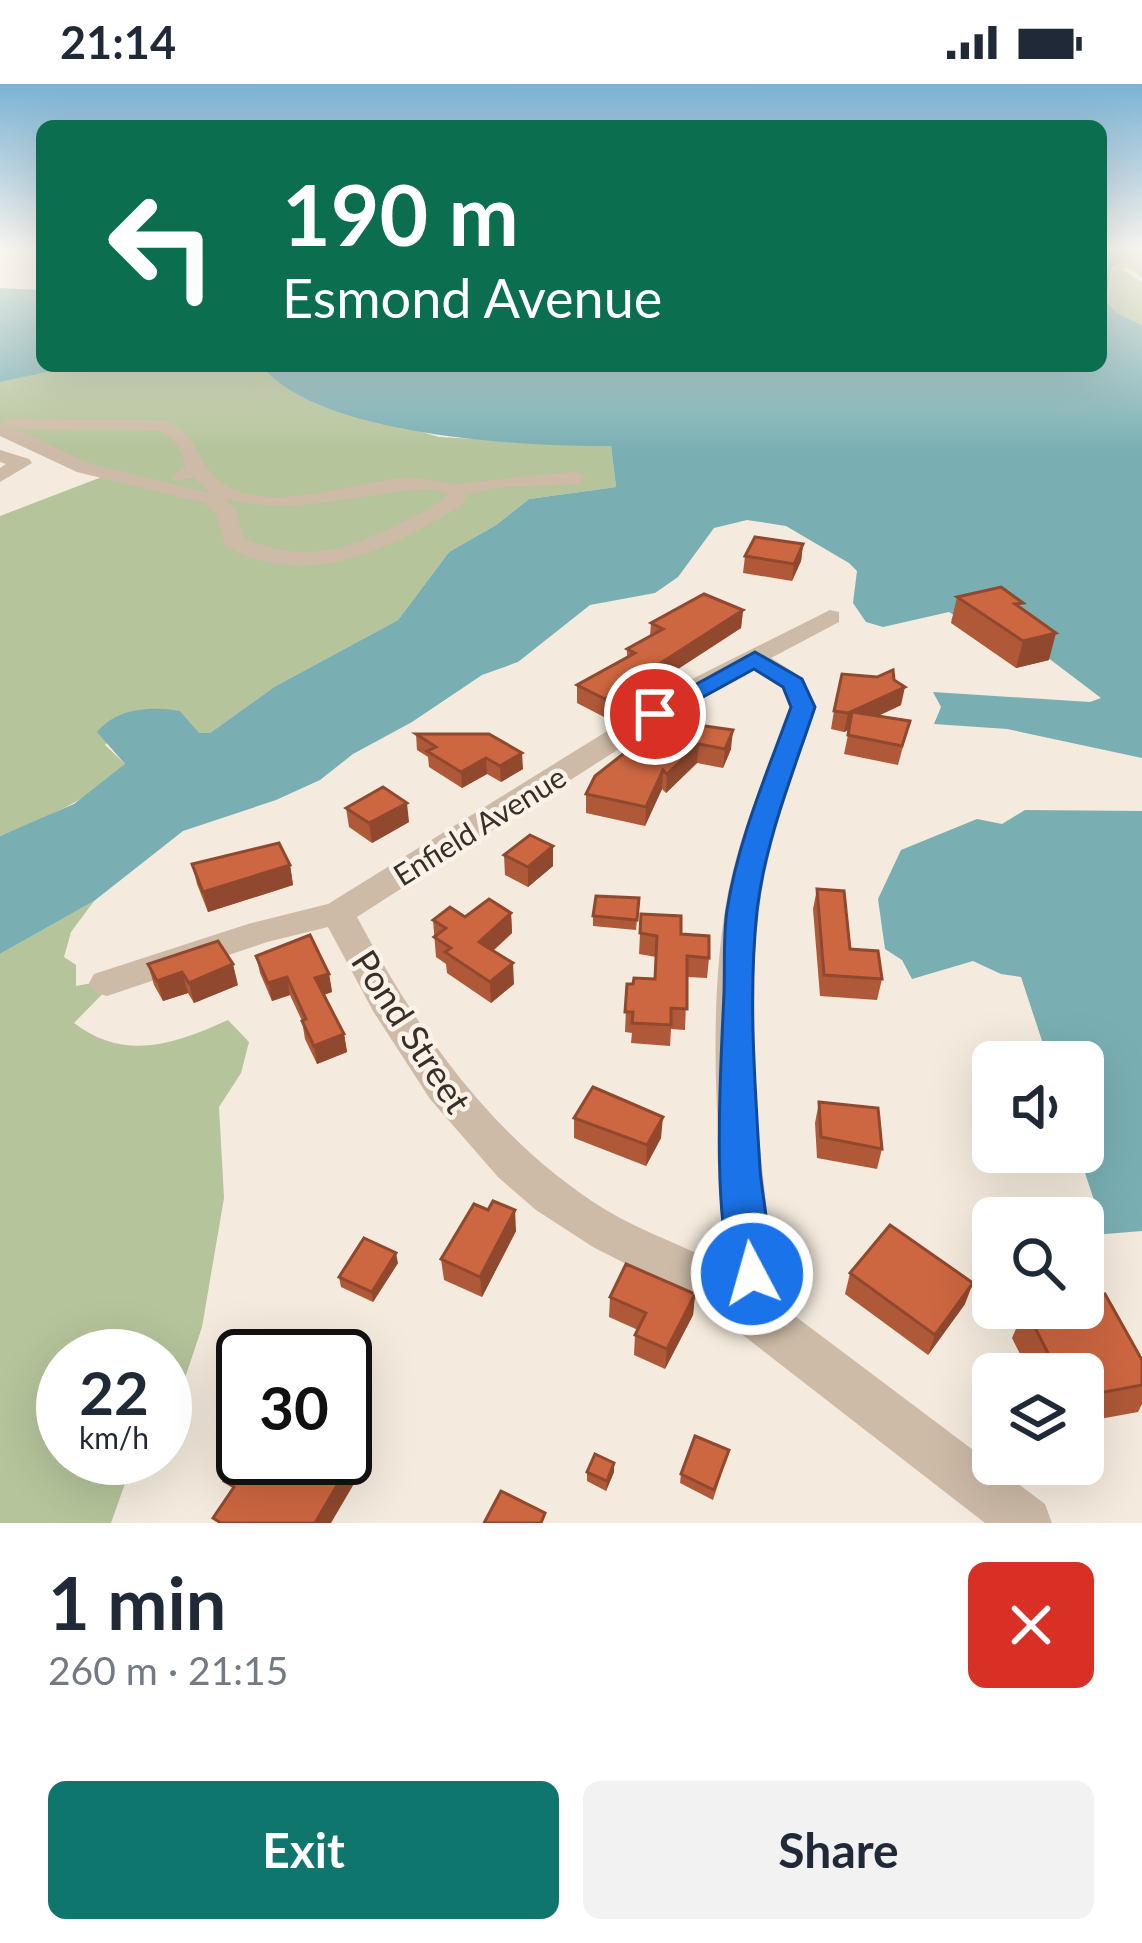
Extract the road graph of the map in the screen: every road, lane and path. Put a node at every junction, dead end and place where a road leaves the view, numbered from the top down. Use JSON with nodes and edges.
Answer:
{"nodes":[{"id":1,"x":0,"y":427,"type":"edge"},
{"id":2,"x":0,"y":457,"type":"edge"},
{"id":3,"x":196,"y":470,"type":"junction"},
{"id":4,"x":0,"y":476,"type":"edge"},
{"id":5,"x":576,"y":478,"type":"dead end"},
{"id":6,"x":150,"y":483,"type":"junction"},
{"id":7,"x":460,"y":491,"type":"junction"},
{"id":8,"x":830,"y":617,"type":"dead end"},
{"id":9,"x":755,"y":659,"type":"junction"},
{"id":10,"x":338,"y":913,"type":"junction"},
{"id":11,"x":107,"y":983,"type":"dead end"},
{"id":12,"x":758,"y":1316,"type":"junction"},
{"id":13,"x":1026,"y":1523,"type":"edge"}],
"edges":[{"from":1,"to":3,"type":"street"},
{"from":1,"to":6,"type":"street"},
{"from":2,"to":4,"type":"street"},
{"from":3,"to":6,"type":"street"},
{"from":3,"to":7,"type":"street"},
{"from":5,"to":7,"type":"street"},
{"from":6,"to":7,"type":"street"},
{"from":8,"to":9,"type":"street","name":"Enfield Avenue"},
{"from":9,"to":10,"type":"street","name":"Enfield Avenue"},
{"from":9,"to":12,"type":"street"},
{"from":10,"to":11,"type":"street","name":"Enfield Avenue"},
{"from":10,"to":12,"type":"street","name":"Pond Street"},
{"from":12,"to":13,"type":"street","name":"Pond Street"}]}
